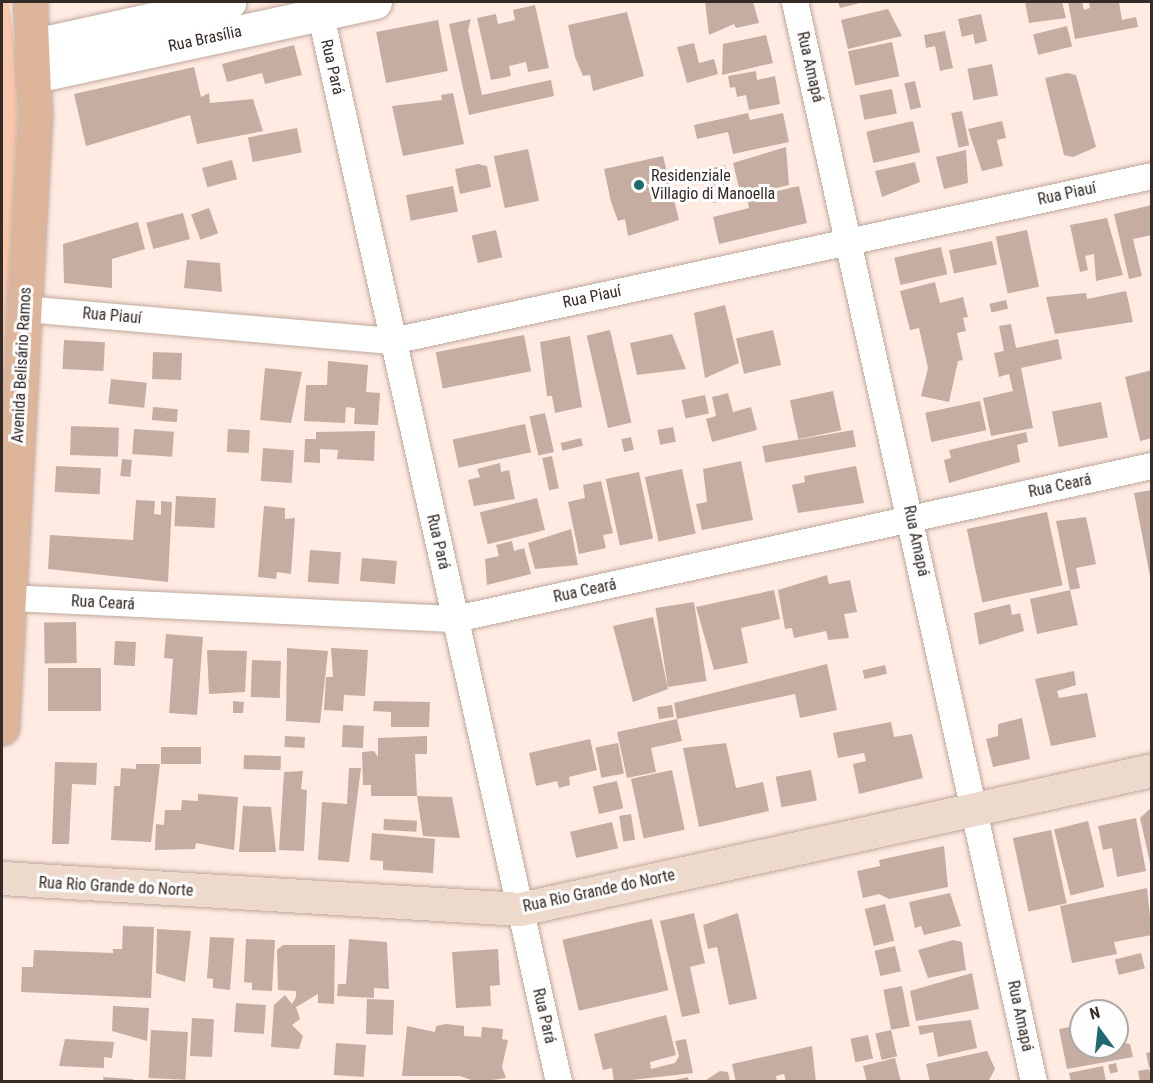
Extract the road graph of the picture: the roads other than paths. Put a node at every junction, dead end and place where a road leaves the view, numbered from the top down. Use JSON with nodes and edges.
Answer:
{"nodes":[{"id":1,"x":30,"y":2,"type":"edge"},
{"id":2,"x":229,"y":2,"type":"edge"},
{"id":3,"x":375,"y":2,"type":"edge"},
{"id":4,"x":795,"y":2,"type":"edge"},
{"id":5,"x":319,"y":8,"type":"edge"},
{"id":6,"x":35,"y":60,"type":"junction"},
{"id":7,"x":1152,"y":176,"type":"edge"},
{"id":8,"x":850,"y":241,"type":"junction"},
{"id":9,"x":25,"y":309,"type":"junction"},
{"id":10,"x":393,"y":340,"type":"junction"},
{"id":11,"x":1152,"y":466,"type":"edge"},
{"id":12,"x":912,"y":519,"type":"junction"},
{"id":13,"x":9,"y":598,"type":"junction"},
{"id":14,"x":456,"y":620,"type":"junction"},
{"id":15,"x":2,"y":728,"type":"edge"},
{"id":16,"x":1152,"y":770,"type":"edge"},
{"id":17,"x":974,"y":808,"type":"junction"},
{"id":18,"x":2,"y":878,"type":"edge"},
{"id":19,"x":520,"y":909,"type":"junction"},
{"id":20,"x":559,"y":1082,"type":"edge"},
{"id":21,"x":1034,"y":1082,"type":"edge"}],
"edges":[{"from":1,"to":6,"type":"main road","name":"Avenida Belisário Ramos"},
{"from":2,"to":6,"type":"street","name":"Rua Brasília"},
{"from":3,"to":5,"type":"street","name":"Rua Brasília"},
{"from":4,"to":8,"type":"street","name":"Rua Amapá"},
{"from":5,"to":6,"type":"street","name":"Rua Brasília"},
{"from":5,"to":10,"type":"street","name":"Rua Pará"},
{"from":6,"to":9,"type":"main road","name":"Avenida Belisário Ramos"},
{"from":7,"to":8,"type":"street","name":"Rua Piauí"},
{"from":8,"to":10,"type":"street","name":"Rua Piauí"},
{"from":8,"to":12,"type":"street","name":"Rua Amapá"},
{"from":9,"to":10,"type":"street","name":"Rua Piauí"},
{"from":9,"to":13,"type":"main road","name":"Avenida Belisário Ramos"},
{"from":10,"to":14,"type":"street","name":"Rua Pará"},
{"from":11,"to":12,"type":"street","name":"Rua Ceará"},
{"from":12,"to":14,"type":"street","name":"Rua Ceará"},
{"from":12,"to":17,"type":"street","name":"Rua Amapá"},
{"from":13,"to":14,"type":"street","name":"Rua Ceará"},
{"from":13,"to":15,"type":"main road","name":"Avenida Belisário Ramos"},
{"from":14,"to":19,"type":"street","name":"Rua Pará"},
{"from":16,"to":17,"type":"main road","name":"Rua Rio Grande do Norte"},
{"from":17,"to":19,"type":"main road","name":"Rua Rio Grande do Norte"},
{"from":17,"to":21,"type":"street","name":"Rua Amapá"},
{"from":18,"to":19,"type":"main road","name":"Rua Rio Grande do Norte"},
{"from":19,"to":20,"type":"street","name":"Rua Pará"}]}
